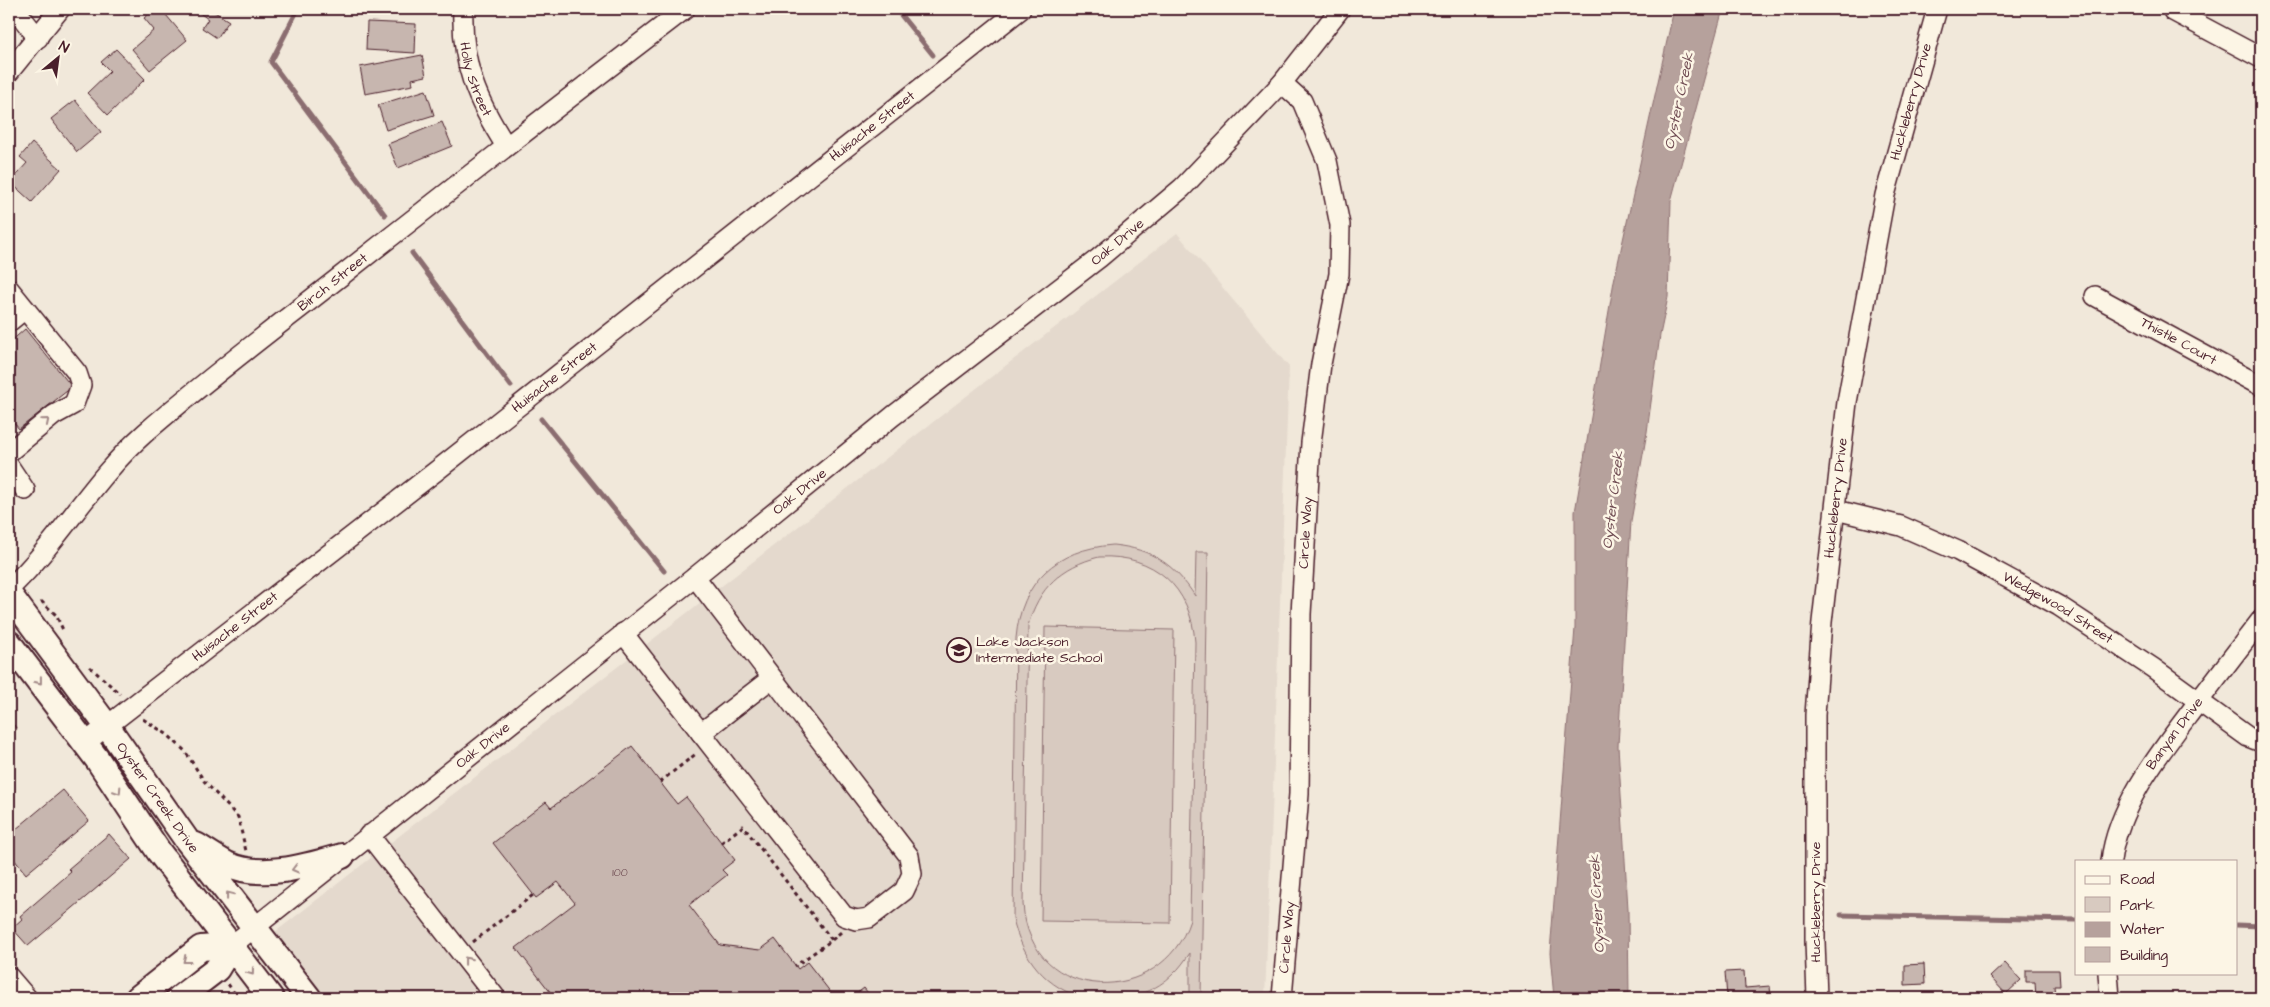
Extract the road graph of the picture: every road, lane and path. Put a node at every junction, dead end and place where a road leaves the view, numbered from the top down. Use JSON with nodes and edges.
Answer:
{"nodes":[{"id":1,"x":15,"y":9,"type":"edge"},
{"id":2,"x":60,"y":9,"type":"edge"},
{"id":3,"x":464,"y":9,"type":"edge"},
{"id":4,"x":685,"y":9,"type":"edge"},
{"id":5,"x":1022,"y":9,"type":"edge"},
{"id":6,"x":1340,"y":9,"type":"edge"},
{"id":7,"x":1937,"y":9,"type":"edge"},
{"id":8,"x":2173,"y":11,"type":"dead end"},
{"id":9,"x":38,"y":38,"type":"junction"},
{"id":10,"x":2261,"y":58,"type":"edge"},
{"id":11,"x":9,"y":72,"type":"edge"},
{"id":12,"x":1282,"y":83,"type":"junction"},
{"id":13,"x":506,"y":146,"type":"junction"},
{"id":14,"x":9,"y":289,"type":"edge"},
{"id":15,"x":2095,"y":296,"type":"dead end"},
{"id":16,"x":25,"y":309,"type":"junction"},
{"id":17,"x":9,"y":322,"type":"edge"},
{"id":18,"x":2261,"y":386,"type":"edge"},
{"id":19,"x":9,"y":452,"type":"edge"},
{"id":20,"x":9,"y":466,"type":"edge"},
{"id":21,"x":25,"y":490,"type":"dead end"},
{"id":22,"x":1836,"y":510,"type":"junction"},
{"id":23,"x":694,"y":577,"type":"junction"},
{"id":24,"x":9,"y":589,"type":"edge"},
{"id":25,"x":9,"y":594,"type":"edge"},
{"id":26,"x":2261,"y":620,"type":"edge"},
{"id":27,"x":623,"y":633,"type":"junction"},
{"id":28,"x":9,"y":643,"type":"edge"},
{"id":29,"x":772,"y":678,"type":"junction"},
{"id":30,"x":2199,"y":701,"type":"junction"},
{"id":31,"x":107,"y":726,"type":"junction"},
{"id":32,"x":705,"y":739,"type":"junction"},
{"id":33,"x":2261,"y":742,"type":"edge"},
{"id":34,"x":85,"y":743,"type":"junction"},
{"id":35,"x":660,"y":782,"type":"dead end"},
{"id":36,"x":369,"y":835,"type":"junction"},
{"id":37,"x":186,"y":839,"type":"junction"},
{"id":38,"x":721,"y":843,"type":"dead end"},
{"id":39,"x":342,"y":856,"type":"junction"},
{"id":40,"x":2111,"y":860,"type":"edge"},
{"id":41,"x":533,"y":895,"type":"dead end"},
{"id":42,"x":254,"y":928,"type":"junction"},
{"id":43,"x":231,"y":946,"type":"junction"},
{"id":44,"x":461,"y":952,"type":"junction"},
{"id":45,"x":795,"y":966,"type":"dead end"},
{"id":46,"x":2108,"y":974,"type":"edge"},
{"id":47,"x":9,"y":977,"type":"edge"},
{"id":48,"x":27,"y":998,"type":"edge"},
{"id":49,"x":138,"y":998,"type":"edge"},
{"id":50,"x":179,"y":998,"type":"edge"},
{"id":51,"x":271,"y":998,"type":"edge"},
{"id":52,"x":309,"y":998,"type":"edge"},
{"id":53,"x":496,"y":998,"type":"edge"},
{"id":54,"x":1282,"y":998,"type":"edge"},
{"id":55,"x":1817,"y":998,"type":"edge"},
{"id":56,"x":2110,"y":998,"type":"edge"}],
"edges":[{"from":1,"to":9,"type":"street"},
{"from":2,"to":9,"type":"street"},
{"from":3,"to":13,"type":"street","name":"Holly Street"},
{"from":4,"to":13,"type":"street","name":"Birch Street"},
{"from":5,"to":31,"type":"street","name":"Huisache Street"},
{"from":6,"to":12,"type":"street","name":"Oak Drive"},
{"from":7,"to":22,"type":"street","name":"Huckleberry Drive"},
{"from":8,"to":10,"type":"street"},
{"from":9,"to":11,"type":"street"},
{"from":12,"to":23,"type":"street","name":"Oak Drive"},
{"from":12,"to":54,"type":"street","name":"Circle Way"},
{"from":13,"to":24,"type":"street","name":"Birch Street"},
{"from":14,"to":16,"type":"street"},
{"from":15,"to":18,"type":"street","name":"Thistle Court"},
{"from":16,"to":17,"type":"street"},
{"from":19,"to":16,"type":"street","one_way":true},
{"from":20,"to":21,"type":"street"},
{"from":22,"to":30,"type":"street","name":"Wedgewood Street"},
{"from":22,"to":55,"type":"street","name":"Huckleberry Drive"},
{"from":23,"to":27,"type":"street","name":"Oak Drive"},
{"from":23,"to":29,"type":"street"},
{"from":25,"to":31,"type":"main road","name":"Oyster Creek Drive"},
{"from":26,"to":30,"type":"street","name":"Banyan Drive"},
{"from":27,"to":32,"type":"street"},
{"from":27,"to":36,"type":"street","name":"Oak Drive"},
{"from":28,"to":34,"type":"main road","name":"Oyster Creek Drive","one_way":true},
{"from":29,"to":32,"type":"street"},
{"from":29,"to":32,"type":"street"},
{"from":30,"to":33,"type":"street","name":"Wedgewood Street"},
{"from":30,"to":40,"type":"street","name":"Banyan Drive"},
{"from":31,"to":34,"type":"street","name":"Huisache Street"},
{"from":31,"to":37,"type":"main road","name":"Oyster Creek Drive"},
{"from":32,"to":35,"type":"path"},
{"from":34,"to":43,"type":"main road","name":"Oyster Creek Drive","one_way":true},
{"from":36,"to":39,"type":"street","name":"Oak Drive"},
{"from":36,"to":44,"type":"street"},
{"from":39,"to":37,"type":"main road","one_way":true},
{"from":42,"to":37,"type":"main road","name":"Oyster Creek Drive","one_way":true},
{"from":38,"to":45,"type":"path"},
{"from":39,"to":42,"type":"street","name":"Oak Drive"},
{"from":41,"to":44,"type":"path"},
{"from":42,"to":43,"type":"street","name":"Oak Drive"},
{"from":42,"to":52,"type":"main road","name":"Oyster Creek Drive"},
{"from":43,"to":49,"type":"main road","one_way":true},
{"from":43,"to":50,"type":"main road","name":"Oak Drive"},
{"from":43,"to":51,"type":"main road","name":"Oyster Creek Drive","one_way":true},
{"from":53,"to":44,"type":"street","one_way":true},
{"from":46,"to":56,"type":"street"},
{"from":47,"to":48,"type":"street"}]}
